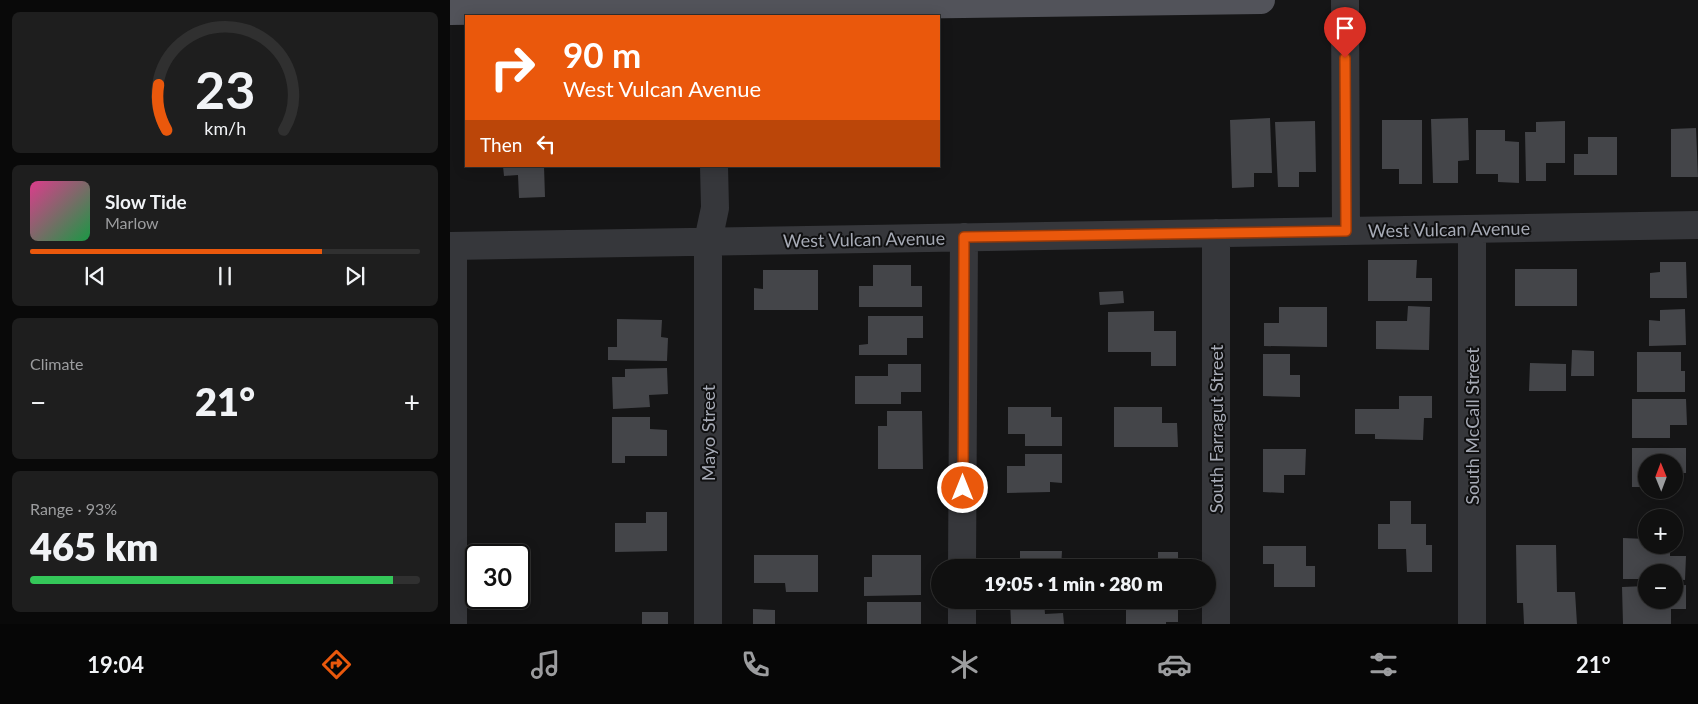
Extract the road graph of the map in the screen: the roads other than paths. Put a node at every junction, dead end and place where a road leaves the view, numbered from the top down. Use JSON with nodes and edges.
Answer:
{"nodes":[{"id":1,"x":1261,"y":0,"type":"edge"},
{"id":2,"x":1345,"y":0,"type":"edge"},
{"id":3,"x":450,"y":11,"type":"edge"},
{"id":4,"x":711,"y":12,"type":"edge"},
{"id":5,"x":714,"y":167,"type":"edge"},
{"id":6,"x":1698,"y":225,"type":"edge"},
{"id":7,"x":1472,"y":229,"type":"junction"},
{"id":8,"x":1346,"y":231,"type":"junction"},
{"id":9,"x":1216,"y":233,"type":"junction"},
{"id":10,"x":964,"y":237,"type":"junction"},
{"id":11,"x":708,"y":241,"type":"junction"},
{"id":12,"x":451,"y":246,"type":"edge"},
{"id":13,"x":962,"y":559,"type":"edge"},
{"id":14,"x":962,"y":609,"type":"edge"},
{"id":15,"x":453,"y":624,"type":"edge"},
{"id":16,"x":708,"y":624,"type":"edge"},
{"id":17,"x":962,"y":624,"type":"edge"},
{"id":18,"x":1216,"y":624,"type":"edge"},
{"id":19,"x":1472,"y":624,"type":"edge"}],
"edges":[{"from":1,"to":4,"type":"main road"},
{"from":2,"to":8,"type":"street"},
{"from":3,"to":4,"type":"main road"},
{"from":5,"to":11,"type":"street","name":"Mayo Street"},
{"from":6,"to":7,"type":"street","name":"West Vulcan Avenue"},
{"from":7,"to":8,"type":"street","name":"West Vulcan Avenue"},
{"from":7,"to":19,"type":"street","name":"South McCall Street"},
{"from":8,"to":9,"type":"street","name":"West Vulcan Avenue"},
{"from":9,"to":10,"type":"street","name":"West Vulcan Avenue"},
{"from":9,"to":18,"type":"street","name":"South Farragut Street"},
{"from":10,"to":11,"type":"street","name":"West Vulcan Avenue"},
{"from":10,"to":13,"type":"street"},
{"from":11,"to":12,"type":"street","name":"West Vulcan Avenue"},
{"from":11,"to":16,"type":"street","name":"Mayo Street"},
{"from":12,"to":15,"type":"street"},
{"from":14,"to":17,"type":"street"}]}
